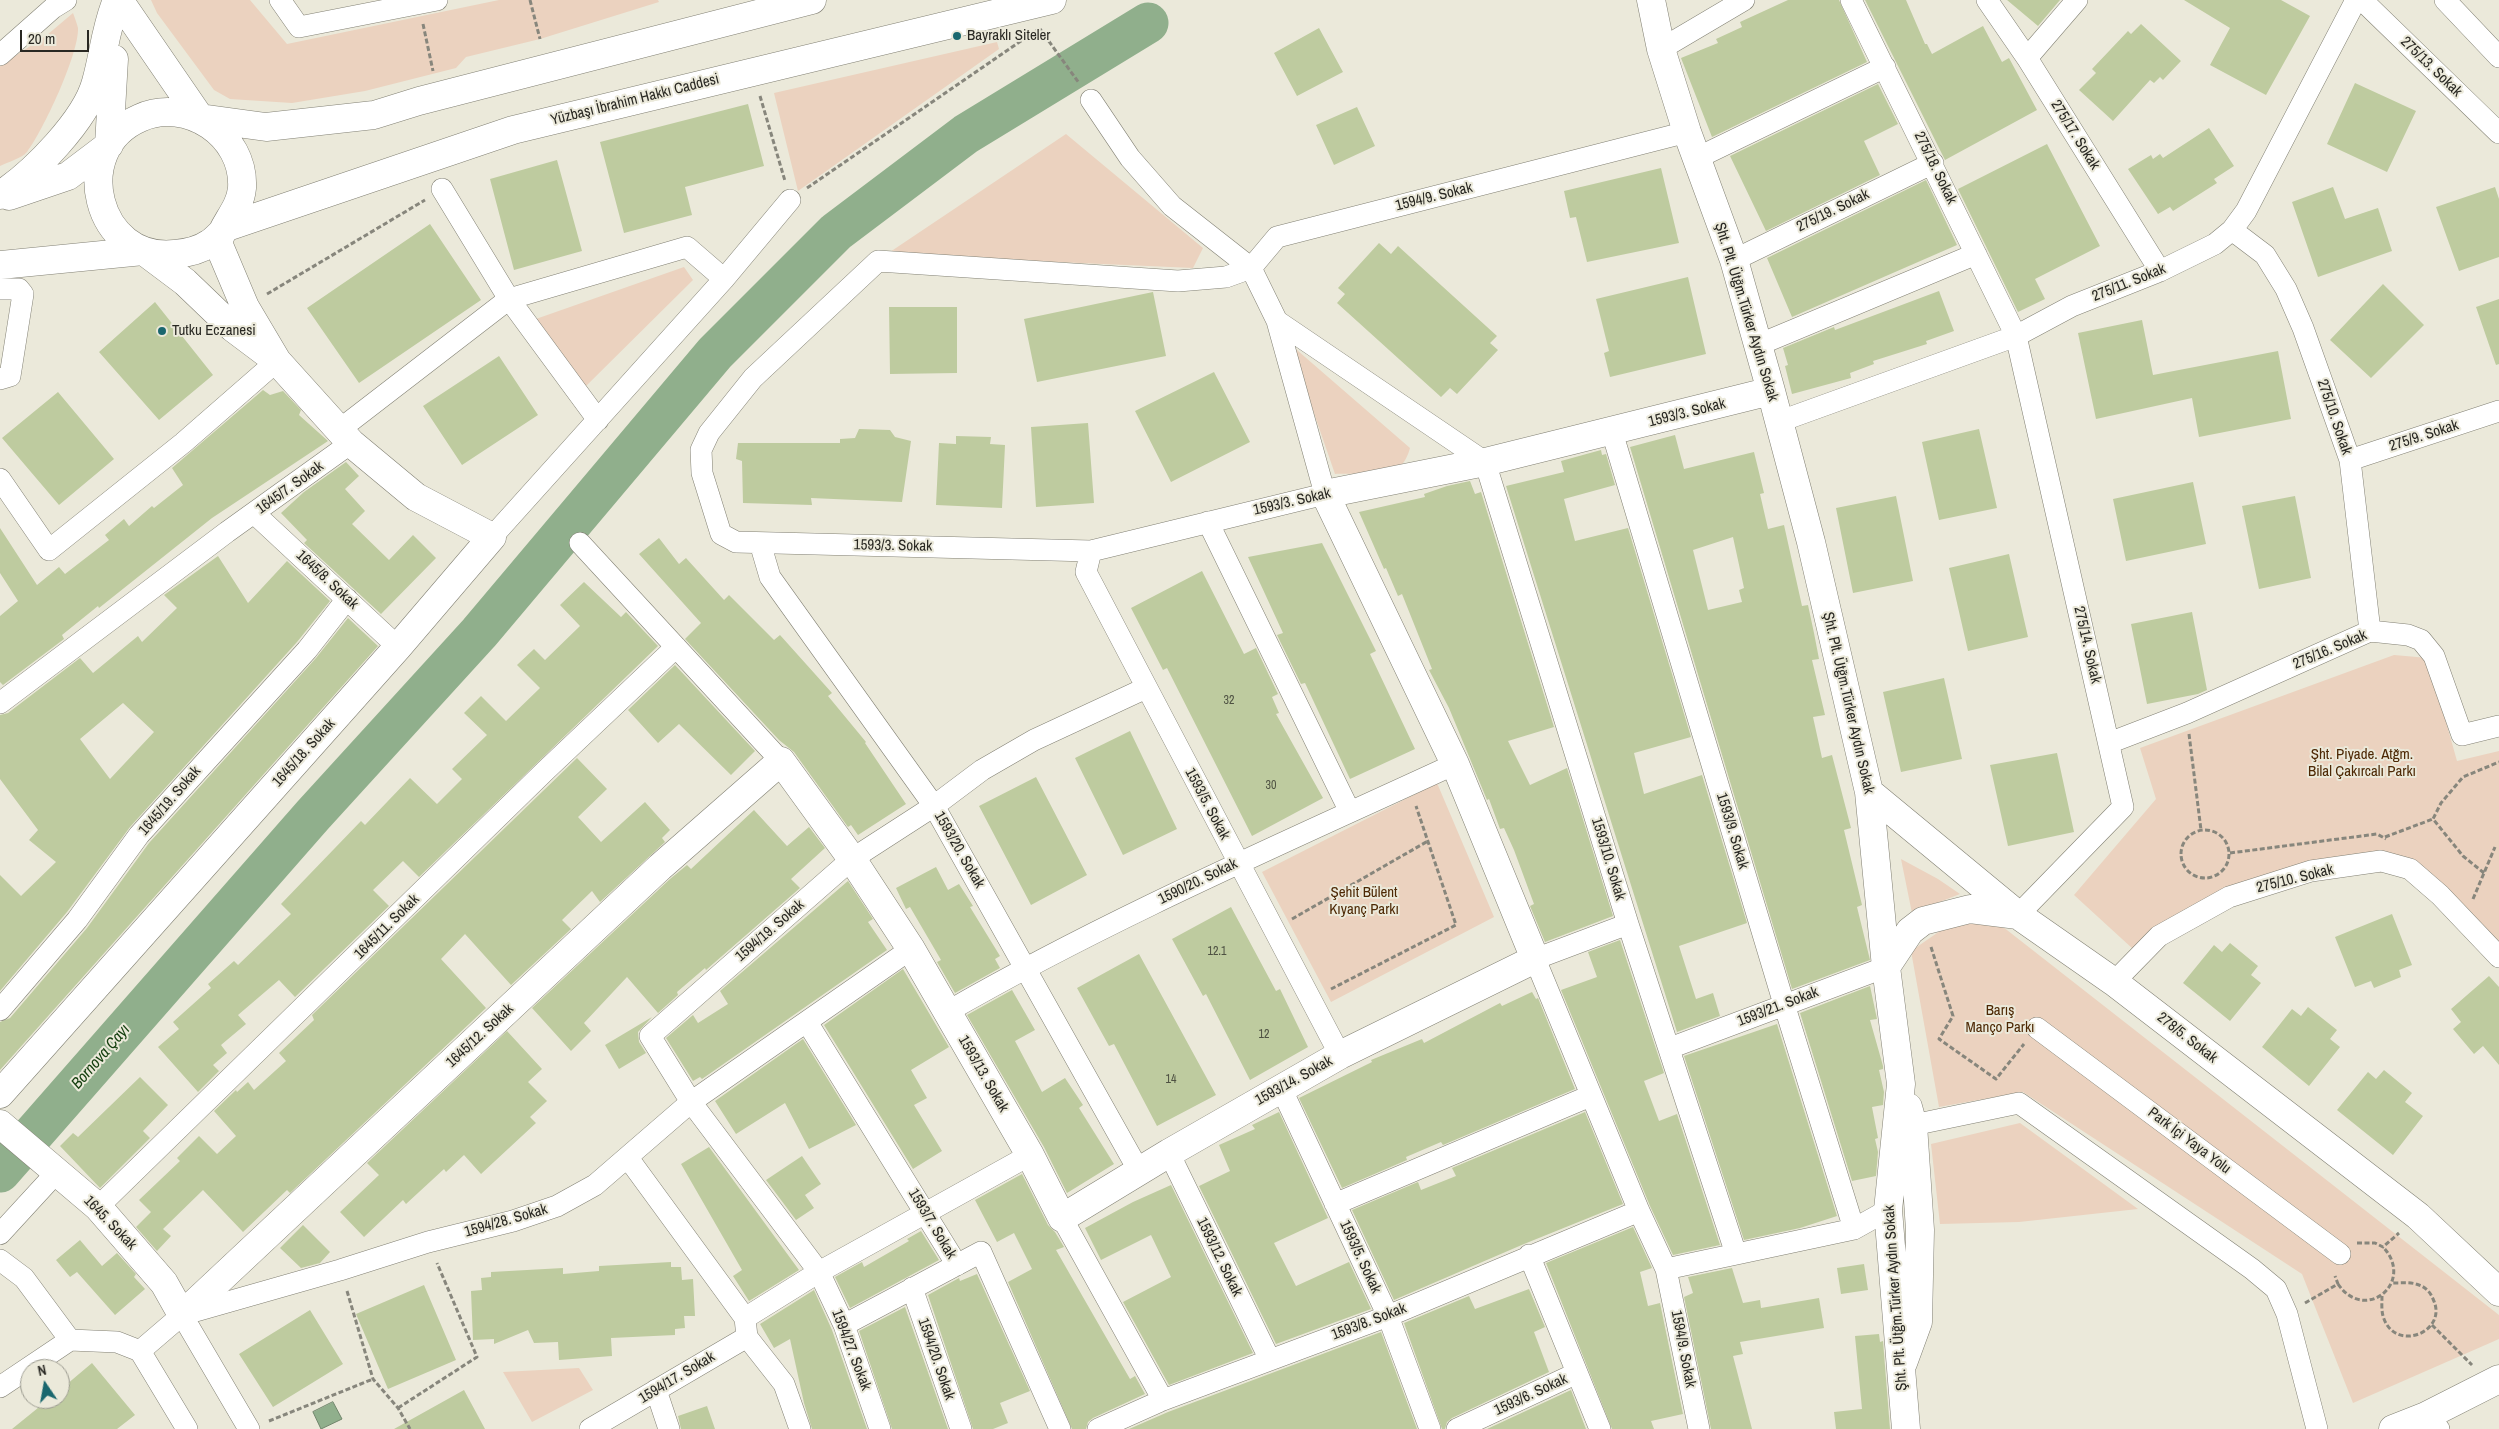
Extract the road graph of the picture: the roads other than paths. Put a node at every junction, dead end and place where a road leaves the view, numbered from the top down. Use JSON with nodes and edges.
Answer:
{"nodes":[{"id":1,"x":66,"y":0,"type":"edge"},
{"id":2,"x":118,"y":0,"type":"edge"},
{"id":3,"x":280,"y":0,"type":"edge"},
{"id":4,"x":812,"y":0,"type":"edge"},
{"id":5,"x":1052,"y":0,"type":"edge"},
{"id":6,"x":1650,"y":0,"type":"edge"},
{"id":7,"x":1744,"y":0,"type":"edge"},
{"id":8,"x":1851,"y":0,"type":"edge"},
{"id":9,"x":1987,"y":0,"type":"edge"},
{"id":10,"x":2077,"y":0,"type":"edge"},
{"id":11,"x":2356,"y":0,"type":"edge"},
{"id":12,"x":2362,"y":0,"type":"edge"},
{"id":13,"x":2445,"y":0,"type":"edge"},
{"id":14,"x":429,"y":2,"type":"edge"},
{"id":15,"x":1662,"y":49,"type":"junction"},
{"id":16,"x":0,"y":55,"type":"edge"},
{"id":17,"x":2499,"y":57,"type":"edge"},
{"id":18,"x":2026,"y":58,"type":"junction"},
{"id":19,"x":1884,"y":67,"type":"junction"},
{"id":20,"x":1091,"y":100,"type":"road end"},
{"id":21,"x":200,"y":118,"type":"junction"},
{"id":22,"x":1687,"y":132,"type":"junction"},
{"id":23,"x":2499,"y":134,"type":"edge"},
{"id":24,"x":109,"y":145,"type":"junction"},
{"id":25,"x":1696,"y":158,"type":"junction"},
{"id":26,"x":1933,"y":163,"type":"junction"},
{"id":27,"x":442,"y":189,"type":"road end"},
{"id":28,"x":0,"y":195,"type":"edge"},
{"id":29,"x":0,"y":198,"type":"edge"},
{"id":30,"x":790,"y":200,"type":"road end"},
{"id":31,"x":227,"y":227,"type":"junction"},
{"id":32,"x":2232,"y":230,"type":"junction"},
{"id":33,"x":143,"y":250,"type":"junction"},
{"id":34,"x":1976,"y":254,"type":"junction"},
{"id":35,"x":1734,"y":260,"type":"junction"},
{"id":36,"x":0,"y":265,"type":"edge"},
{"id":37,"x":1251,"y":268,"type":"junction"},
{"id":38,"x":2160,"y":271,"type":"junction"},
{"id":39,"x":724,"y":279,"type":"junction"},
{"id":40,"x":0,"y":289,"type":"edge"},
{"id":41,"x":510,"y":299,"type":"junction"},
{"id":42,"x":1277,"y":321,"type":"junction"},
{"id":43,"x":2016,"y":336,"type":"junction"},
{"id":44,"x":1758,"y":345,"type":"junction"},
{"id":45,"x":277,"y":361,"type":"junction"},
{"id":46,"x":0,"y":379,"type":"edge"},
{"id":47,"x":1771,"y":391,"type":"junction"},
{"id":48,"x":2499,"y":411,"type":"edge"},
{"id":49,"x":598,"y":420,"type":"junction"},
{"id":50,"x":1778,"y":422,"type":"junction"},
{"id":51,"x":1612,"y":432,"type":"junction"},
{"id":52,"x":345,"y":437,"type":"junction"},
{"id":53,"x":2350,"y":460,"type":"junction"},
{"id":54,"x":1484,"y":462,"type":"junction"},
{"id":55,"x":0,"y":479,"type":"edge"},
{"id":56,"x":1325,"y":494,"type":"junction"},
{"id":57,"x":8,"y":509,"type":"edge"},
{"id":58,"x":255,"y":514,"type":"junction"},
{"id":59,"x":1208,"y":522,"type":"junction"},
{"id":60,"x":492,"y":537,"type":"junction"},
{"id":61,"x":760,"y":543,"type":"junction"},
{"id":62,"x":580,"y":544,"type":"dead end"},
{"id":63,"x":1091,"y":551,"type":"junction"},
{"id":64,"x":348,"y":599,"type":"junction"},
{"id":65,"x":2370,"y":631,"type":"junction"},
{"id":66,"x":398,"y":647,"type":"junction"},
{"id":67,"x":676,"y":647,"type":"junction"},
{"id":68,"x":1146,"y":688,"type":"junction"},
{"id":69,"x":0,"y":704,"type":"edge"},
{"id":70,"x":2499,"y":726,"type":"edge"},
{"id":71,"x":2109,"y":743,"type":"junction"},
{"id":72,"x":781,"y":761,"type":"junction"},
{"id":73,"x":1455,"y":764,"type":"junction"},
{"id":74,"x":1869,"y":792,"type":"junction"},
{"id":75,"x":934,"y":806,"type":"junction"},
{"id":76,"x":1350,"y":812,"type":"junction"},
{"id":77,"x":852,"y":859,"type":"junction"},
{"id":78,"x":1238,"y":863,"type":"junction"},
{"id":79,"x":2018,"y":914,"type":"junction"},
{"id":80,"x":1628,"y":924,"type":"junction"},
{"id":81,"x":911,"y":949,"type":"junction"},
{"id":82,"x":2499,"y":957,"type":"edge"},
{"id":83,"x":1534,"y":959,"type":"junction"},
{"id":84,"x":1026,"y":966,"type":"junction"},
{"id":85,"x":1886,"y":967,"type":"junction"},
{"id":86,"x":2114,"y":982,"type":"junction"},
{"id":87,"x":1784,"y":1004,"type":"junction"},
{"id":88,"x":0,"y":1010,"type":"edge"},
{"id":89,"x":947,"y":1012,"type":"junction"},
{"id":90,"x":807,"y":1022,"type":"junction"},
{"id":91,"x":2037,"y":1028,"type":"road end"},
{"id":92,"x":1670,"y":1048,"type":"junction"},
{"id":93,"x":1340,"y":1055,"type":"junction"},
{"id":94,"x":1901,"y":1084,"type":"junction"},
{"id":95,"x":1281,"y":1088,"type":"junction"},
{"id":96,"x":0,"y":1094,"type":"edge"},
{"id":97,"x":1590,"y":1096,"type":"junction"},
{"id":98,"x":691,"y":1102,"type":"junction"},
{"id":99,"x":0,"y":1124,"type":"edge"},
{"id":100,"x":1913,"y":1124,"type":"junction"},
{"id":101,"x":1169,"y":1153,"type":"junction"},
{"id":102,"x":1030,"y":1155,"type":"junction"},
{"id":103,"x":628,"y":1158,"type":"junction"},
{"id":104,"x":1139,"y":1171,"type":"junction"},
{"id":105,"x":56,"y":1173,"type":"junction"},
{"id":106,"x":1335,"y":1204,"type":"junction"},
{"id":107,"x":98,"y":1207,"type":"junction"},
{"id":108,"x":1888,"y":1210,"type":"junction"},
{"id":109,"x":1639,"y":1211,"type":"junction"},
{"id":110,"x":926,"y":1213,"type":"junction"},
{"id":111,"x":1062,"y":1218,"type":"junction"},
{"id":112,"x":1854,"y":1229,"type":"junction"},
{"id":113,"x":0,"y":1234,"type":"edge"},
{"id":114,"x":1736,"y":1254,"type":"junction"},
{"id":115,"x":2340,"y":1254,"type":"road end"},
{"id":116,"x":1529,"y":1255,"type":"junction"},
{"id":117,"x":0,"y":1260,"type":"edge"},
{"id":118,"x":957,"y":1265,"type":"junction"},
{"id":119,"x":1666,"y":1269,"type":"junction"},
{"id":120,"x":819,"y":1272,"type":"junction"},
{"id":121,"x":912,"y":1288,"type":"junction"},
{"id":122,"x":2499,"y":1292,"type":"edge"},
{"id":123,"x":182,"y":1315,"type":"junction"},
{"id":124,"x":1388,"y":1316,"type":"junction"},
{"id":125,"x":844,"y":1325,"type":"junction"},
{"id":126,"x":746,"y":1327,"type":"junction"},
{"id":127,"x":70,"y":1340,"type":"junction"},
{"id":128,"x":140,"y":1351,"type":"junction"},
{"id":129,"x":1270,"y":1360,"type":"junction"},
{"id":130,"x":1900,"y":1371,"type":"junction"},
{"id":131,"x":1577,"y":1373,"type":"junction"},
{"id":132,"x":2495,"y":1381,"type":"edge"},
{"id":133,"x":0,"y":1387,"type":"edge"},
{"id":134,"x":656,"y":1390,"type":"junction"},
{"id":135,"x":1162,"y":1400,"type":"junction"},
{"id":136,"x":2432,"y":1423,"type":"edge"},
{"id":137,"x":258,"y":1425,"type":"edge"},
{"id":138,"x":186,"y":1429,"type":"edge"},
{"id":139,"x":590,"y":1429,"type":"edge"},
{"id":140,"x":669,"y":1429,"type":"edge"},
{"id":141,"x":800,"y":1429,"type":"edge"},
{"id":142,"x":880,"y":1429,"type":"edge"},
{"id":143,"x":961,"y":1429,"type":"edge"},
{"id":144,"x":1060,"y":1429,"type":"edge"},
{"id":145,"x":1098,"y":1429,"type":"edge"},
{"id":146,"x":1430,"y":1429,"type":"edge"},
{"id":147,"x":1457,"y":1429,"type":"edge"},
{"id":148,"x":1600,"y":1429,"type":"edge"},
{"id":149,"x":1699,"y":1429,"type":"edge"},
{"id":150,"x":1906,"y":1429,"type":"edge"},
{"id":151,"x":2318,"y":1429,"type":"edge"},
{"id":152,"x":2393,"y":1429,"type":"edge"}],
"edges":[{"from":1,"to":16,"type":"street"},
{"from":2,"to":21,"type":"street"},
{"from":2,"to":24,"type":"street"},
{"from":2,"to":28,"type":"street"},
{"from":3,"to":14,"type":"street"},
{"from":4,"to":21,"type":"street"},
{"from":5,"to":31,"type":"street","name":"Yüzbaşı İbrahim Hakkı Caddesi"},
{"from":6,"to":15,"type":"street","name":"Şht. Plt. Ütğm.Türker Aydın Sokak"},
{"from":7,"to":15,"type":"street"},
{"from":8,"to":19,"type":"street","name":"275/18. Sokak"},
{"from":9,"to":18,"type":"street","name":"275/17. Sokak"},
{"from":10,"to":18,"type":"street"},
{"from":11,"to":32,"type":"street","name":"275/11. Sokak"},
{"from":12,"to":23,"type":"street","name":"275/13. Sokak"},
{"from":13,"to":17,"type":"street"},
{"from":15,"to":22,"type":"street","name":"Şht. Plt. Ütğm.Türker Aydın Sokak"},
{"from":18,"to":38,"type":"street","name":"275/17. Sokak"},
{"from":19,"to":25,"type":"street"},
{"from":19,"to":26,"type":"street","name":"275/18. Sokak"},
{"from":20,"to":37,"type":"street"},
{"from":21,"to":24,"type":"street"},
{"from":21,"to":31,"type":"street"},
{"from":22,"to":25,"type":"street","name":"Şht. Plt. Ütğm.Türker Aydın Sokak"},
{"from":22,"to":37,"type":"street","name":"1594/9. Sokak"},
{"from":24,"to":29,"type":"street"},
{"from":24,"to":33,"type":"street"},
{"from":25,"to":35,"type":"street","name":"Şht. Plt. Ütğm.Türker Aydın Sokak"},
{"from":26,"to":34,"type":"street","name":"275/18. Sokak"},
{"from":26,"to":35,"type":"street","name":"275/19. Sokak"},
{"from":27,"to":41,"type":"street"},
{"from":30,"to":39,"type":"street"},
{"from":31,"to":33,"type":"street"},
{"from":31,"to":45,"type":"street"},
{"from":32,"to":38,"type":"street","name":"275/11. Sokak"},
{"from":32,"to":53,"type":"street","name":"275/10. Sokak"},
{"from":33,"to":36,"type":"street"},
{"from":33,"to":45,"type":"street"},
{"from":34,"to":43,"type":"street","name":"275/18. Sokak"},
{"from":34,"to":44,"type":"street"},
{"from":35,"to":44,"type":"street","name":"Şht. Plt. Ütğm.Türker Aydın Sokak"},
{"from":37,"to":42,"type":"street"},
{"from":37,"to":61,"type":"street","name":"1593/3. Sokak"},
{"from":38,"to":43,"type":"street","name":"275/11. Sokak"},
{"from":39,"to":41,"type":"street"},
{"from":39,"to":49,"type":"street"},
{"from":40,"to":46,"type":"street"},
{"from":41,"to":49,"type":"street"},
{"from":41,"to":52,"type":"street","name":"1645/7. Sokak"},
{"from":42,"to":54,"type":"street"},
{"from":42,"to":56,"type":"street"},
{"from":43,"to":50,"type":"street","name":"275/11. Sokak"},
{"from":43,"to":71,"type":"street","name":"275/14. Sokak"},
{"from":44,"to":47,"type":"street","name":"Şht. Plt. Ütğm.Türker Aydın Sokak"},
{"from":45,"to":52,"type":"street"},
{"from":45,"to":57,"type":"street"},
{"from":47,"to":50,"type":"street","name":"Şht. Plt. Ütğm.Türker Aydın Sokak"},
{"from":47,"to":51,"type":"street","name":"1593/3. Sokak"},
{"from":48,"to":53,"type":"street","name":"275/9. Sokak"},
{"from":49,"to":60,"type":"street"},
{"from":50,"to":74,"type":"street","name":"Şht. Plt. Ütğm.Türker Aydın Sokak"},
{"from":51,"to":54,"type":"street","name":"1593/3. Sokak"},
{"from":51,"to":87,"type":"street","name":"1593/9. Sokak"},
{"from":52,"to":58,"type":"street","name":"1645/7. Sokak"},
{"from":52,"to":60,"type":"street"},
{"from":53,"to":65,"type":"street","name":"275/10. Sokak"},
{"from":54,"to":56,"type":"street","name":"1593/3. Sokak"},
{"from":54,"to":80,"type":"street","name":"1593/10. Sokak"},
{"from":55,"to":57,"type":"street"},
{"from":56,"to":59,"type":"street","name":"1593/3. Sokak"},
{"from":56,"to":73,"type":"street"},
{"from":58,"to":64,"type":"street","name":"1645/8. Sokak"},
{"from":58,"to":69,"type":"street","name":"1645/7. Sokak"},
{"from":59,"to":63,"type":"street","name":"1593/3. Sokak"},
{"from":59,"to":76,"type":"street"},
{"from":60,"to":66,"type":"street","name":"1645/18. Sokak"},
{"from":61,"to":63,"type":"street","name":"1593/3. Sokak"},
{"from":61,"to":75,"type":"street","name":"1593/20. Sokak"},
{"from":62,"to":67,"type":"street"},
{"from":63,"to":68,"type":"street","name":"1593/5. Sokak"},
{"from":64,"to":66,"type":"street","name":"1645/8. Sokak"},
{"from":64,"to":88,"type":"street","name":"1645/19. Sokak"},
{"from":65,"to":70,"type":"street","name":"275/16. Sokak"},
{"from":65,"to":71,"type":"street","name":"275/16. Sokak"},
{"from":66,"to":96,"type":"street","name":"1645/18. Sokak"},
{"from":67,"to":72,"type":"street"},
{"from":67,"to":107,"type":"street","name":"1645/11. Sokak"},
{"from":68,"to":75,"type":"street","name":"1594/19. Sokak"},
{"from":68,"to":78,"type":"street","name":"1593/5. Sokak"},
{"from":71,"to":79,"type":"street","name":"275/14. Sokak"},
{"from":72,"to":77,"type":"street","name":"1593/13. Sokak"},
{"from":72,"to":123,"type":"street","name":"1645/12. Sokak"},
{"from":73,"to":76,"type":"street","name":"1590/20. Sokak"},
{"from":73,"to":83,"type":"street"},
{"from":74,"to":79,"type":"street","name":"278/5. Sokak"},
{"from":74,"to":85,"type":"street","name":"Şht. Plt. Ütğm.Türker Aydın Sokak"},
{"from":75,"to":77,"type":"street","name":"1594/19. Sokak"},
{"from":75,"to":84,"type":"street","name":"1593/20. Sokak"},
{"from":76,"to":78,"type":"street","name":"1590/20. Sokak"},
{"from":77,"to":81,"type":"street","name":"1593/13. Sokak"},
{"from":77,"to":98,"type":"street","name":"1594/19. Sokak"},
{"from":78,"to":84,"type":"street","name":"1590/20. Sokak"},
{"from":78,"to":93,"type":"street","name":"1593/5. Sokak"},
{"from":79,"to":85,"type":"street"},
{"from":79,"to":86,"type":"street","name":"278/5. Sokak"},
{"from":80,"to":83,"type":"street"},
{"from":80,"to":92,"type":"street","name":"1593/10. Sokak"},
{"from":81,"to":89,"type":"street","name":"1593/13. Sokak"},
{"from":81,"to":90,"type":"street","name":"1594/28. Sokak"},
{"from":82,"to":86,"type":"street","name":"275/10. Sokak"},
{"from":83,"to":93,"type":"street","name":"1593/14. Sokak"},
{"from":83,"to":97,"type":"street","name":"1594/9. Sokak"},
{"from":84,"to":89,"type":"street","name":"1590/20. Sokak"},
{"from":84,"to":104,"type":"street","name":"1593/20. Sokak"},
{"from":85,"to":87,"type":"street","name":"1593/21. Sokak"},
{"from":85,"to":94,"type":"street","name":"Şht. Plt. Ütğm.Türker Aydın Sokak"},
{"from":86,"to":122,"type":"street","name":"278/5. Sokak"},
{"from":87,"to":92,"type":"street","name":"1593/21. Sokak"},
{"from":87,"to":112,"type":"street","name":"1593/9. Sokak"},
{"from":89,"to":102,"type":"street","name":"1593/13. Sokak"},
{"from":90,"to":98,"type":"street","name":"1594/28. Sokak"},
{"from":90,"to":110,"type":"street","name":"1593/7. Sokak"},
{"from":91,"to":115,"type":"street","name":"Park İçi Yaya Yolu"},
{"from":92,"to":114,"type":"street","name":"1593/10. Sokak"},
{"from":93,"to":95,"type":"street","name":"1593/14. Sokak"},
{"from":94,"to":100,"type":"street"},
{"from":94,"to":108,"type":"street","name":"Şht. Plt. Ütğm.Türker Aydın Sokak"},
{"from":95,"to":101,"type":"street","name":"1593/14. Sokak"},
{"from":95,"to":106,"type":"street","name":"1593/5. Sokak"},
{"from":97,"to":106,"type":"street"},
{"from":97,"to":109,"type":"street","name":"1594/9. Sokak"},
{"from":98,"to":103,"type":"street","name":"1594/28. Sokak"},
{"from":98,"to":120,"type":"street","name":"1594/19. Sokak"},
{"from":99,"to":105,"type":"street","name":"1645. Sokak"},
{"from":100,"to":130,"type":"street"},
{"from":100,"to":151,"type":"street"},
{"from":101,"to":104,"type":"street","name":"1593/14. Sokak"},
{"from":101,"to":129,"type":"street","name":"1593/12. Sokak"},
{"from":102,"to":110,"type":"street","name":"1594/17. Sokak"},
{"from":102,"to":111,"type":"street","name":"1593/13. Sokak"},
{"from":103,"to":123,"type":"street","name":"1594/28. Sokak"},
{"from":103,"to":126,"type":"street"},
{"from":104,"to":111,"type":"street","name":"1593/14. Sokak"},
{"from":105,"to":107,"type":"street","name":"1645. Sokak"},
{"from":105,"to":113,"type":"street"},
{"from":106,"to":124,"type":"street","name":"1593/5. Sokak"},
{"from":107,"to":123,"type":"street","name":"1645. Sokak"},
{"from":108,"to":112,"type":"street"},
{"from":108,"to":130,"type":"street","name":"Şht. Plt. Ütğm.Türker Aydın Sokak"},
{"from":109,"to":116,"type":"street","name":"1593/8. Sokak"},
{"from":109,"to":119,"type":"street","name":"1594/9. Sokak"},
{"from":110,"to":118,"type":"street","name":"1593/7. Sokak"},
{"from":110,"to":120,"type":"street","name":"1594/17. Sokak"},
{"from":111,"to":135,"type":"street","name":"1593/13. Sokak"},
{"from":112,"to":114,"type":"street"},
{"from":114,"to":119,"type":"street"},
{"from":116,"to":124,"type":"street","name":"1593/8. Sokak"},
{"from":116,"to":131,"type":"street"},
{"from":117,"to":127,"type":"street"},
{"from":118,"to":121,"type":"street"},
{"from":118,"to":144,"type":"street","name":"1593/7. Sokak"},
{"from":119,"to":149,"type":"street","name":"1594/9. Sokak"},
{"from":120,"to":125,"type":"street","name":"1594/27. Sokak"},
{"from":120,"to":126,"type":"street","name":"1594/17. Sokak"},
{"from":121,"to":125,"type":"street"},
{"from":121,"to":143,"type":"street","name":"1594/20. Sokak"},
{"from":123,"to":128,"type":"street"},
{"from":123,"to":137,"type":"street"},
{"from":124,"to":129,"type":"street","name":"1593/8. Sokak"},
{"from":124,"to":146,"type":"street","name":"1593/5. Sokak"},
{"from":125,"to":142,"type":"street","name":"1594/27. Sokak"},
{"from":126,"to":134,"type":"street","name":"1594/17. Sokak"},
{"from":126,"to":141,"type":"street"},
{"from":127,"to":128,"type":"street"},
{"from":127,"to":133,"type":"street"},
{"from":128,"to":138,"type":"street"},
{"from":129,"to":135,"type":"street","name":"1593/8. Sokak"},
{"from":130,"to":150,"type":"street","name":"Şht. Plt. Ütğm.Türker Aydın Sokak"},
{"from":131,"to":147,"type":"street","name":"1593/6. Sokak"},
{"from":131,"to":148,"type":"street"},
{"from":132,"to":136,"type":"street"},
{"from":134,"to":139,"type":"street","name":"1594/17. Sokak"},
{"from":134,"to":140,"type":"street"},
{"from":135,"to":145,"type":"street","name":"1593/8. Sokak"},
{"from":136,"to":152,"type":"street"}]}
